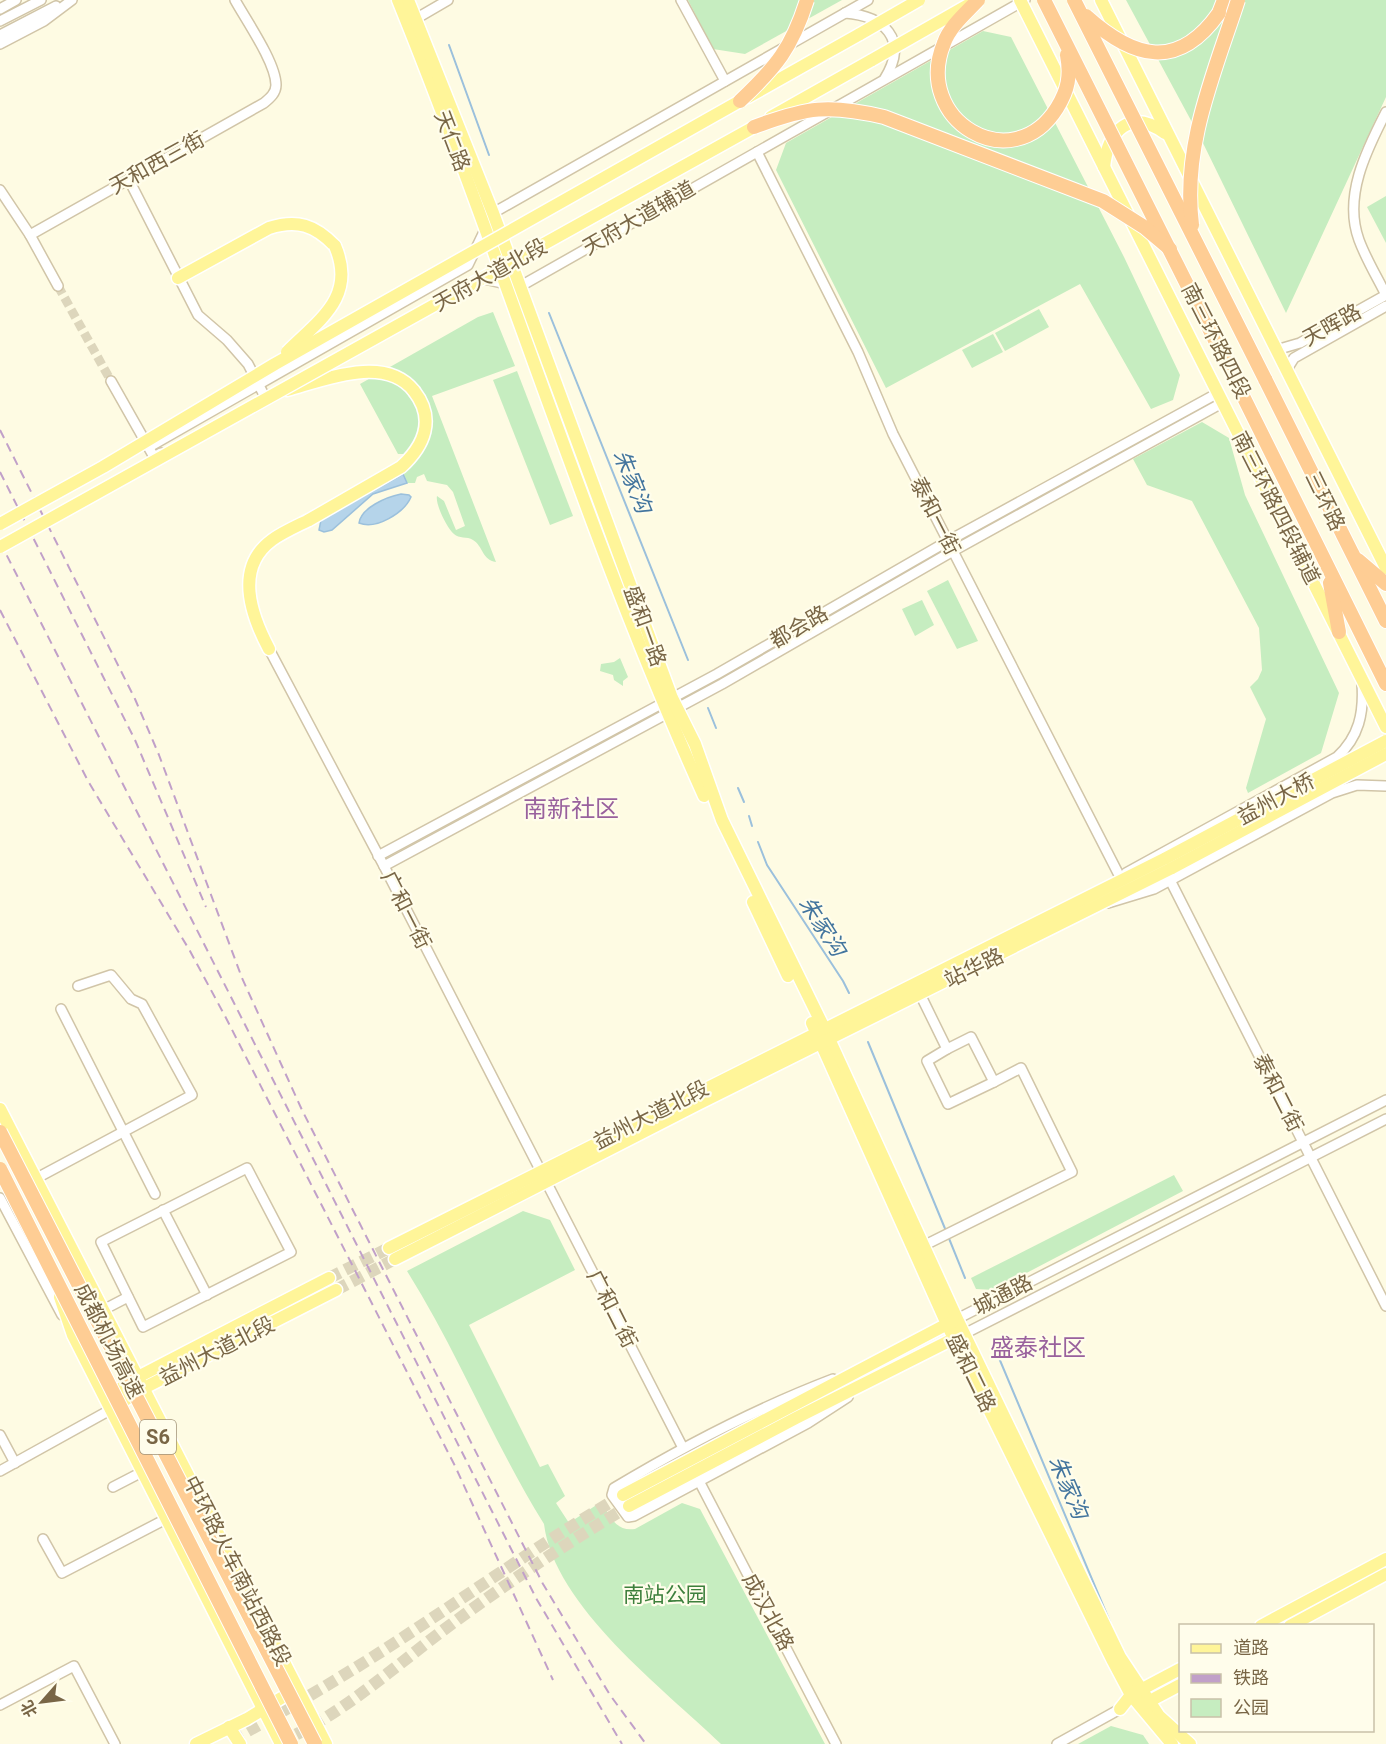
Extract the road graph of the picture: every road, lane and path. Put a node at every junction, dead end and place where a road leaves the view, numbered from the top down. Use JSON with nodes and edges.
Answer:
{"nodes":[{"id":1,"x":16,"y":0,"type":"edge"},
{"id":2,"x":41,"y":0,"type":"edge"},
{"id":3,"x":67,"y":0,"type":"edge"},
{"id":4,"x":72,"y":0,"type":"edge"},
{"id":5,"x":235,"y":0,"type":"edge"},
{"id":6,"x":398,"y":0,"type":"edge"},
{"id":7,"x":408,"y":0,"type":"edge"},
{"id":8,"x":448,"y":0,"type":"edge"},
{"id":9,"x":681,"y":0,"type":"edge"},
{"id":10,"x":807,"y":0,"type":"edge"},
{"id":11,"x":868,"y":0,"type":"edge"},
{"id":12,"x":919,"y":0,"type":"edge"},
{"id":13,"x":978,"y":0,"type":"edge"},
{"id":14,"x":1044,"y":0,"type":"edge"},
{"id":15,"x":1101,"y":0,"type":"edge"},
{"id":16,"x":1224,"y":0,"type":"edge"},
{"id":17,"x":1238,"y":0,"type":"edge"},
{"id":18,"x":1022,"y":1,"type":"edge"},
{"id":19,"x":1077,"y":5,"type":"edge"},
{"id":20,"x":0,"y":9,"type":"edge"},
{"id":21,"x":845,"y":13,"type":"junction"},
{"id":22,"x":0,"y":21,"type":"edge"},
{"id":23,"x":411,"y":21,"type":"junction"},
{"id":24,"x":0,"y":35,"type":"edge"},
{"id":25,"x":1064,"y":40,"type":"junction"},
{"id":26,"x":0,"y":44,"type":"edge"},
{"id":27,"x":884,"y":80,"type":"junction"},
{"id":28,"x":725,"y":81,"type":"junction"},
{"id":29,"x":740,"y":101,"type":"junction"},
{"id":30,"x":1386,"y":112,"type":"edge"},
{"id":31,"x":754,"y":127,"type":"junction"},
{"id":32,"x":1169,"y":136,"type":"junction"},
{"id":33,"x":757,"y":152,"type":"junction"},
{"id":34,"x":1104,"y":168,"type":"junction"},
{"id":35,"x":129,"y":180,"type":"junction"},
{"id":36,"x":0,"y":190,"type":"edge"},
{"id":37,"x":492,"y":213,"type":"junction"},
{"id":38,"x":486,"y":225,"type":"junction"},
{"id":39,"x":30,"y":235,"type":"junction"},
{"id":40,"x":1193,"y":236,"type":"junction"},
{"id":41,"x":1170,"y":249,"type":"junction"},
{"id":42,"x":178,"y":278,"type":"junction"},
{"id":43,"x":503,"y":283,"type":"junction"},
{"id":44,"x":58,"y":286,"type":"tunnel mouth"},
{"id":45,"x":519,"y":286,"type":"junction"},
{"id":46,"x":1386,"y":295,"type":"edge"},
{"id":47,"x":1386,"y":306,"type":"edge"},
{"id":48,"x":1276,"y":350,"type":"junction"},
{"id":49,"x":274,"y":364,"type":"junction"},
{"id":50,"x":1288,"y":374,"type":"junction"},
{"id":51,"x":1265,"y":379,"type":"joint"},
{"id":52,"x":111,"y":381,"type":"tunnel mouth"},
{"id":53,"x":258,"y":384,"type":"junction"},
{"id":54,"x":286,"y":390,"type":"junction"},
{"id":55,"x":264,"y":395,"type":"junction"},
{"id":56,"x":1220,"y":398,"type":"junction"},
{"id":57,"x":149,"y":447,"type":"junction"},
{"id":58,"x":0,"y":524,"type":"edge"},
{"id":59,"x":948,"y":541,"type":"junction"},
{"id":60,"x":0,"y":547,"type":"edge"},
{"id":61,"x":953,"y":551,"type":"junction"},
{"id":62,"x":1352,"y":555,"type":"junction"},
{"id":63,"x":1327,"y":566,"type":"junction"},
{"id":64,"x":1386,"y":568,"type":"edge"},
{"id":65,"x":1386,"y":584,"type":"edge"},
{"id":66,"x":1386,"y":621,"type":"edge"},
{"id":67,"x":1339,"y":632,"type":"junction"},
{"id":68,"x":269,"y":649,"type":"joint"},
{"id":69,"x":1362,"y":678,"type":"junction"},
{"id":70,"x":1386,"y":684,"type":"edge"},
{"id":71,"x":669,"y":706,"type":"junction"},
{"id":72,"x":1386,"y":727,"type":"edge"},
{"id":73,"x":1386,"y":741,"type":"edge"},
{"id":74,"x":1386,"y":754,"type":"edge"},
{"id":75,"x":1337,"y":757,"type":"junction"},
{"id":76,"x":1386,"y":786,"type":"edge"},
{"id":77,"x":1346,"y":787,"type":"junction"},
{"id":78,"x":378,"y":856,"type":"junction"},
{"id":79,"x":384,"y":866,"type":"junction"},
{"id":80,"x":1169,"y":869,"type":"junction"},
{"id":81,"x":1120,"y":877,"type":"junction"},
{"id":82,"x":1103,"y":898,"type":"junction"},
{"id":83,"x":78,"y":986,"type":"dead end"},
{"id":84,"x":920,"y":994,"type":"junction"},
{"id":85,"x":61,"y":1009,"type":"dead end"},
{"id":86,"x":822,"y":1036,"type":"junction"},
{"id":87,"x":947,"y":1050,"type":"junction"},
{"id":88,"x":993,"y":1082,"type":"junction"},
{"id":89,"x":1386,"y":1100,"type":"edge"},
{"id":90,"x":0,"y":1109,"type":"edge"},
{"id":91,"x":1386,"y":1119,"type":"edge"},
{"id":92,"x":0,"y":1132,"type":"edge"},
{"id":93,"x":122,"y":1132,"type":"junction"},
{"id":94,"x":1303,"y":1142,"type":"junction"},
{"id":95,"x":0,"y":1158,"type":"edge"},
{"id":96,"x":1311,"y":1158,"type":"junction"},
{"id":97,"x":0,"y":1169,"type":"edge"},
{"id":98,"x":544,"y":1176,"type":"junction"},
{"id":99,"x":35,"y":1179,"type":"junction"},
{"id":100,"x":155,"y":1194,"type":"dead end"},
{"id":101,"x":0,"y":1198,"type":"edge"},
{"id":102,"x":163,"y":1210,"type":"junction"},
{"id":103,"x":923,"y":1246,"type":"junction"},
{"id":104,"x":392,"y":1253,"type":"tunnel mouth"},
{"id":105,"x":329,"y":1278,"type":"tunnel mouth"},
{"id":106,"x":336,"y":1290,"type":"tunnel mouth"},
{"id":107,"x":207,"y":1295,"type":"junction"},
{"id":108,"x":128,"y":1297,"type":"junction"},
{"id":109,"x":1386,"y":1306,"type":"edge"},
{"id":110,"x":103,"y":1310,"type":"junction"},
{"id":111,"x":952,"y":1322,"type":"junction"},
{"id":112,"x":73,"y":1335,"type":"junction"},
{"id":113,"x":959,"y":1336,"type":"junction"},
{"id":114,"x":872,"y":1371,"type":"junction"},
{"id":115,"x":141,"y":1383,"type":"junction"},
{"id":116,"x":110,"y":1410,"type":"junction"},
{"id":117,"x":0,"y":1435,"type":"edge"},
{"id":118,"x":683,"y":1448,"type":"junction"},
{"id":119,"x":15,"y":1463,"type":"junction"},
{"id":120,"x":0,"y":1472,"type":"edge"},
{"id":121,"x":142,"y":1472,"type":"junction"},
{"id":122,"x":699,"y":1481,"type":"junction"},
{"id":123,"x":113,"y":1488,"type":"dead end"},
{"id":124,"x":626,"y":1501,"type":"tunnel mouth"},
{"id":125,"x":166,"y":1519,"type":"junction"},
{"id":126,"x":43,"y":1539,"type":"dead end"},
{"id":127,"x":1386,"y":1559,"type":"edge"},
{"id":128,"x":1386,"y":1574,"type":"edge"},
{"id":129,"x":1265,"y":1624,"type":"edge"},
{"id":130,"x":1294,"y":1624,"type":"edge"},
{"id":131,"x":1179,"y":1670,"type":"edge"},
{"id":132,"x":1179,"y":1686,"type":"edge"},
{"id":133,"x":297,"y":1689,"type":"junction"},
{"id":134,"x":1136,"y":1692,"type":"junction"},
{"id":135,"x":1145,"y":1704,"type":"junction"},
{"id":136,"x":0,"y":1705,"type":"edge"},
{"id":137,"x":263,"y":1708,"type":"junction"},
{"id":138,"x":1120,"y":1709,"type":"junction"},
{"id":139,"x":229,"y":1727,"type":"junction"},
{"id":140,"x":321,"y":1741,"type":"edge"},
{"id":141,"x":232,"y":1743,"type":"edge"},
{"id":142,"x":115,"y":1744,"type":"edge"},
{"id":143,"x":196,"y":1744,"type":"edge"},
{"id":144,"x":281,"y":1744,"type":"edge"},
{"id":145,"x":291,"y":1744,"type":"edge"},
{"id":146,"x":306,"y":1744,"type":"edge"},
{"id":147,"x":836,"y":1744,"type":"edge"},
{"id":148,"x":1057,"y":1744,"type":"edge"},
{"id":149,"x":1172,"y":1744,"type":"edge"},
{"id":150,"x":1190,"y":1744,"type":"edge"}],
"edges":[{"from":1,"to":20,"type":"street"},
{"from":2,"to":22,"type":"street"},
{"from":3,"to":24,"type":"street"},
{"from":4,"to":26,"type":"street"},
{"from":5,"to":35,"type":"street","name":"天和西三街"},
{"from":6,"to":23,"type":"main road","name":"天仁路"},
{"from":7,"to":23,"type":"main road","name":"天仁路"},
{"from":8,"to":23,"type":"street"},
{"from":9,"to":28,"type":"street"},
{"from":10,"to":29,"type":"highway","bridge":true},
{"from":11,"to":21,"type":"street"},
{"from":12,"to":29,"type":"main road","name":"天府大道北段","bridge":true},
{"from":13,"to":25,"type":"highway","bridge":true},
{"from":13,"to":31,"type":"main road","name":"天府大道北段","bridge":true},
{"from":14,"to":25,"type":"highway","name":"南三环路四段","bridge":true},
{"from":15,"to":32,"type":"main road"},
{"from":16,"to":19,"type":"highway","bridge":true},
{"from":17,"to":40,"type":"highway","bridge":true},
{"from":18,"to":27,"type":"street","name":"天府大道辅道"},
{"from":18,"to":34,"type":"main road","name":"南三环路四段辅道"},
{"from":19,"to":40,"type":"highway","name":"南三环路四段","bridge":true},
{"from":21,"to":27,"type":"street"},
{"from":21,"to":28,"type":"street"},
{"from":23,"to":37,"type":"main road","name":"天仁路"},
{"from":23,"to":38,"type":"main road","name":"天仁路"},
{"from":25,"to":41,"type":"highway","name":"南三环路四段","bridge":true},
{"from":27,"to":33,"type":"street","name":"天府大道辅道"},
{"from":28,"to":37,"type":"street"},
{"from":29,"to":49,"type":"main road","name":"天府大道北段","bridge":true},
{"from":30,"to":46,"type":"street"},
{"from":31,"to":41,"type":"highway","bridge":true},
{"from":31,"to":54,"type":"main road","name":"天府大道北段","bridge":true},
{"from":32,"to":34,"type":"main road"},
{"from":32,"to":48,"type":"main road"},
{"from":33,"to":45,"type":"street","name":"天府大道辅道"},
{"from":33,"to":59,"type":"street","name":"泰和一街"},
{"from":34,"to":56,"type":"main road","name":"南三环路四段辅道"},
{"from":35,"to":39,"type":"street","name":"天和西三街"},
{"from":35,"to":42,"type":"street"},
{"from":36,"to":39,"type":"street"},
{"from":37,"to":38,"type":"street"},
{"from":37,"to":45,"type":"main road","name":"盛和一路"},
{"from":38,"to":43,"type":"main road","name":"天仁路"},
{"from":38,"to":53,"type":"street"},
{"from":39,"to":44,"type":"street"},
{"from":40,"to":51,"type":"highway","name":"南三环路四段","bridge":true},
{"from":41,"to":63,"type":"highway","name":"南三环路四段","bridge":true},
{"from":42,"to":49,"type":"main road","bridge":true},
{"from":42,"to":53,"type":"street"},
{"from":43,"to":45,"type":"street"},
{"from":43,"to":55,"type":"street"},
{"from":43,"to":71,"type":"main road","name":"盛和一路"},
{"from":45,"to":71,"type":"main road","name":"盛和一路"},
{"from":46,"to":48,"type":"street","name":"天晖路"},
{"from":47,"to":50,"type":"street","name":"天晖路"},
{"from":48,"to":50,"type":"main road"},
{"from":49,"to":58,"type":"main road","name":"天府大道北段","bridge":true},
{"from":50,"to":64,"type":"main road"},
{"from":51,"to":62,"type":"highway","name":"三环路"},
{"from":52,"to":57,"type":"street"},
{"from":53,"to":55,"type":"street"},
{"from":53,"to":57,"type":"street"},
{"from":54,"to":60,"type":"main road","name":"天府大道北段","bridge":true},
{"from":54,"to":68,"type":"main road","bridge":true},
{"from":55,"to":57,"type":"street"},
{"from":56,"to":59,"type":"street","name":"都会路"},
{"from":56,"to":61,"type":"street","name":"都会路"},
{"from":56,"to":67,"type":"main road","name":"南三环路四段辅道"},
{"from":59,"to":61,"type":"street","name":"泰和一街"},
{"from":59,"to":71,"type":"street","name":"都会路"},
{"from":61,"to":71,"type":"street","name":"都会路"},
{"from":61,"to":81,"type":"street","name":"泰和一街"},
{"from":62,"to":65,"type":"highway"},
{"from":62,"to":66,"type":"highway","name":"三环路"},
{"from":63,"to":67,"type":"highway"},
{"from":63,"to":70,"type":"highway","name":"南三环路四段"},
{"from":67,"to":69,"type":"main road","name":"南三环路四段辅道"},
{"from":68,"to":78,"type":"street","name":"广和一街"},
{"from":69,"to":72,"type":"main road","name":"南三环路四段辅道"},
{"from":69,"to":75,"type":"street"},
{"from":71,"to":78,"type":"street","name":"都会路"},
{"from":71,"to":79,"type":"street","name":"都会路"},
{"from":71,"to":86,"type":"main road","name":"盛和一路"},
{"from":73,"to":80,"type":"main road","name":"益州大桥","bridge":true},
{"from":74,"to":80,"type":"main road","name":"益州大桥","bridge":true},
{"from":75,"to":77,"type":"street"},
{"from":75,"to":81,"type":"street"},
{"from":76,"to":77,"type":"street"},
{"from":77,"to":80,"type":"street"},
{"from":78,"to":79,"type":"street","name":"广和一街"},
{"from":79,"to":98,"type":"street","name":"广和一街"},
{"from":80,"to":82,"type":"main road"},
{"from":80,"to":82,"type":"main road","name":"站华路"},
{"from":80,"to":82,"type":"street"},
{"from":80,"to":94,"type":"street","name":"泰和二街"},
{"from":81,"to":82,"type":"street"},
{"from":82,"to":84,"type":"main road","name":"站华路"},
{"from":82,"to":86,"type":"main road","name":"站华路"},
{"from":83,"to":93,"type":"street"},
{"from":84,"to":86,"type":"main road","name":"站华路"},
{"from":84,"to":87,"type":"street"},
{"from":85,"to":93,"type":"street"},
{"from":86,"to":98,"type":"main road","name":"益州大道北段"},
{"from":86,"to":103,"type":"main road"},
{"from":86,"to":111,"type":"main road","name":"盛和二路"},
{"from":87,"to":88,"type":"street"},
{"from":87,"to":88,"type":"street"},
{"from":88,"to":103,"type":"street"},
{"from":89,"to":94,"type":"street","name":"城通路"},
{"from":90,"to":99,"type":"main road","name":"中环路火车南站西路段"},
{"from":91,"to":96,"type":"street","name":"城通路"},
{"from":92,"to":140,"type":"highway","name":"成都机场高速","number":"S6","bridge":true},
{"from":93,"to":99,"type":"street"},
{"from":93,"to":100,"type":"street"},
{"from":94,"to":96,"type":"street","name":"泰和二街"},
{"from":94,"to":111,"type":"street","name":"城通路"},
{"from":95,"to":112,"type":"main road","name":"中环路火车南站西路段"},
{"from":96,"to":109,"type":"street","name":"泰和二街"},
{"from":96,"to":113,"type":"street","name":"城通路"},
{"from":97,"to":145,"type":"highway","name":"成都机场高速","number":"S6","bridge":true},
{"from":98,"to":104,"type":"main road","name":"益州大道北段"},
{"from":98,"to":118,"type":"street","name":"广和二街"},
{"from":99,"to":110,"type":"main road","name":"中环路火车南站西路段"},
{"from":101,"to":112,"type":"street"},
{"from":102,"to":107,"type":"street"},
{"from":102,"to":107,"type":"street"},
{"from":102,"to":108,"type":"street"},
{"from":103,"to":111,"type":"main road"},
{"from":105,"to":115,"type":"main road","name":"益州大道北段"},
{"from":106,"to":115,"type":"main road","name":"益州大道北段"},
{"from":107,"to":108,"type":"street"},
{"from":108,"to":110,"type":"street"},
{"from":110,"to":115,"type":"main road","name":"中环路火车南站西路段"},
{"from":111,"to":113,"type":"main road","name":"盛和二路"},
{"from":111,"to":114,"type":"main road","name":"城通路"},
{"from":112,"to":116,"type":"main road","name":"中环路火车南站西路段"},
{"from":113,"to":114,"type":"main road","name":"城通路"},
{"from":113,"to":134,"type":"main road","name":"盛和二路"},
{"from":114,"to":118,"type":"street"},
{"from":114,"to":122,"type":"street"},
{"from":114,"to":124,"type":"main road","name":"城通路"},
{"from":115,"to":116,"type":"main road","name":"益州大道北段"},
{"from":115,"to":133,"type":"main road","name":"中环路火车南站西路段"},
{"from":116,"to":119,"type":"street"},
{"from":116,"to":121,"type":"main road","name":"中环路火车南站西路段"},
{"from":117,"to":119,"type":"street"},
{"from":118,"to":122,"type":"street"},
{"from":119,"to":120,"type":"street"},
{"from":121,"to":123,"type":"street"},
{"from":121,"to":125,"type":"main road","name":"中环路火车南站西路段"},
{"from":122,"to":147,"type":"street","name":"成汉北路"},
{"from":125,"to":126,"type":"street"},
{"from":125,"to":137,"type":"main road","name":"中环路火车南站西路段"},
{"from":127,"to":129,"type":"main road"},
{"from":128,"to":130,"type":"main road"},
{"from":131,"to":134,"type":"main road"},
{"from":132,"to":135,"type":"main road"},
{"from":133,"to":137,"type":"main road"},
{"from":133,"to":140,"type":"main road","name":"中环路火车南站西路段"},
{"from":134,"to":135,"type":"main road","name":"盛和二路"},
{"from":134,"to":138,"type":"main road"},
{"from":135,"to":138,"type":"main road"},
{"from":135,"to":149,"type":"main road"},
{"from":135,"to":150,"type":"main road"},
{"from":136,"to":142,"type":"street"},
{"from":137,"to":139,"type":"main road"},
{"from":137,"to":144,"type":"main road","name":"中环路火车南站西路段"},
{"from":138,"to":148,"type":"street"},
{"from":139,"to":141,"type":"main road"},
{"from":139,"to":143,"type":"main road"},
{"from":140,"to":146,"type":"main road"}]}
